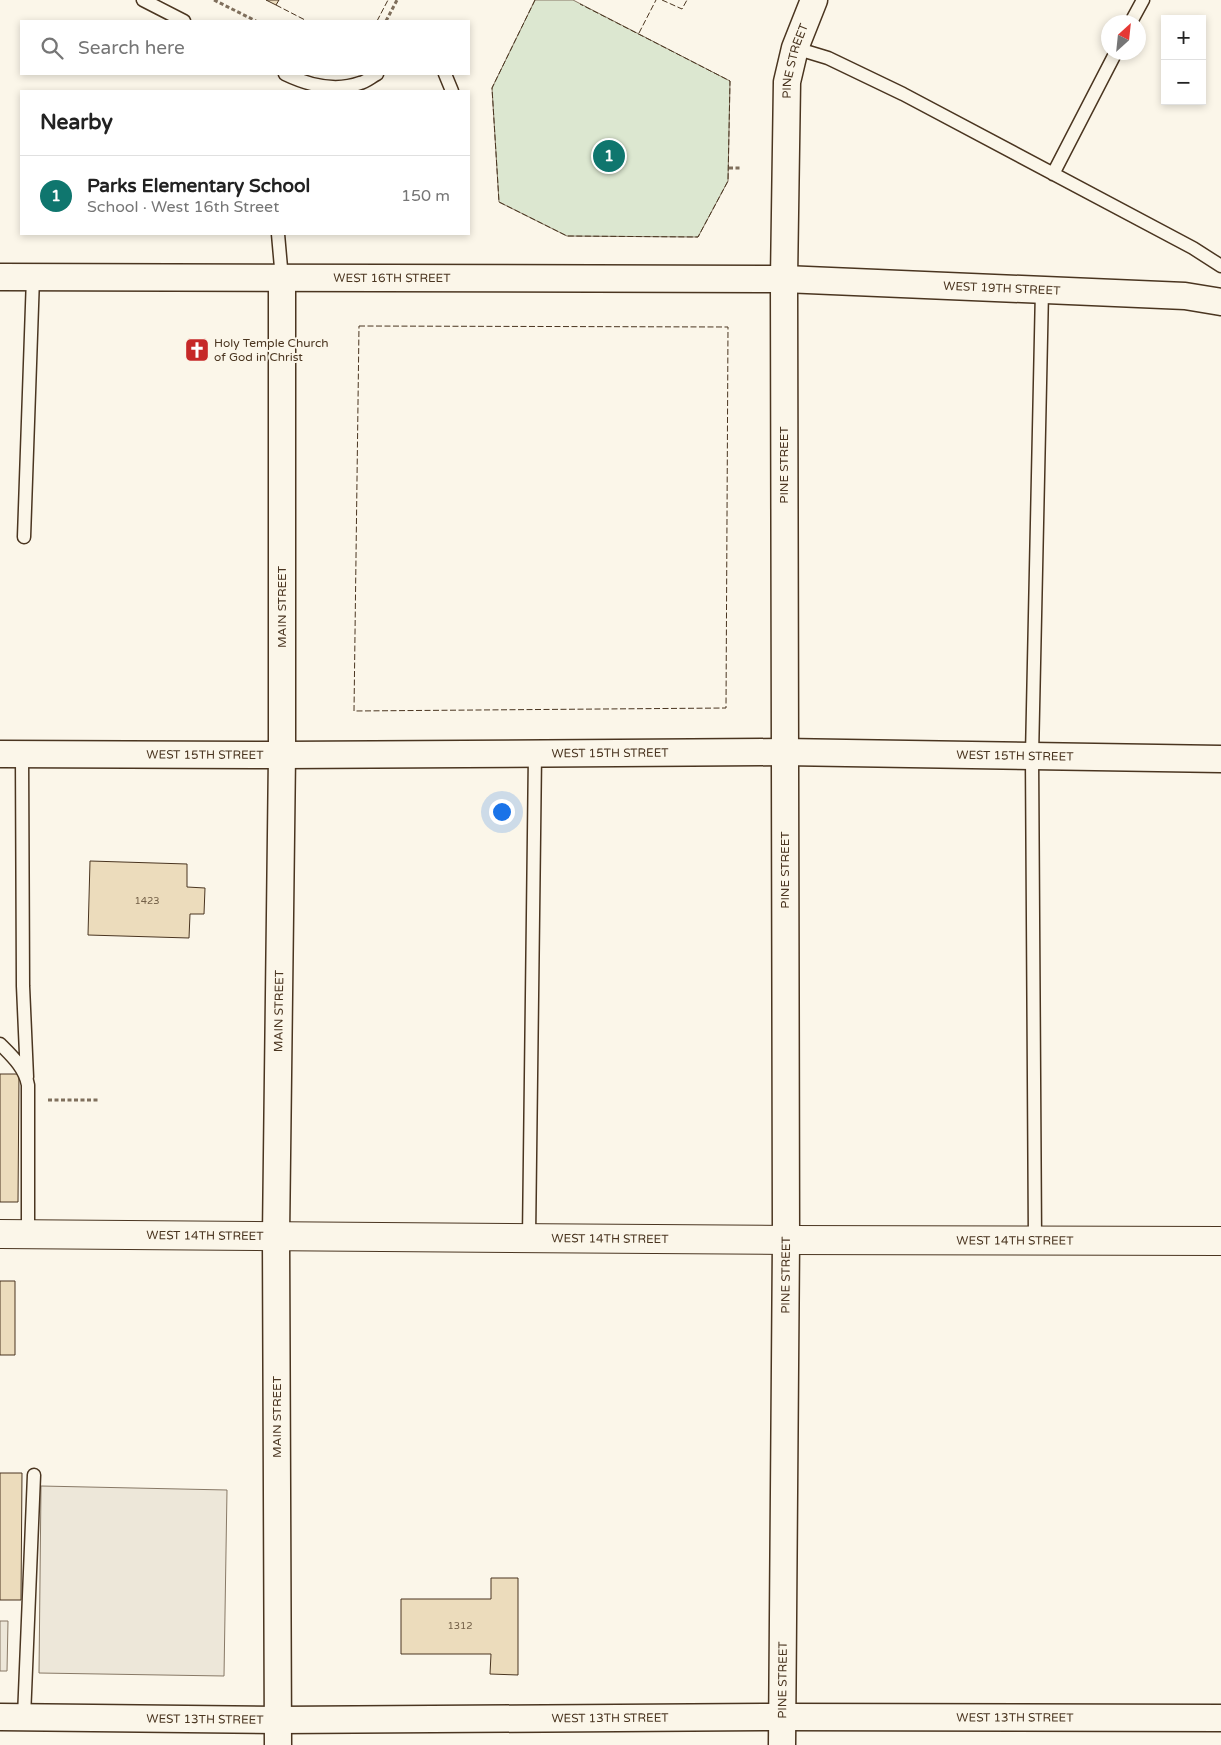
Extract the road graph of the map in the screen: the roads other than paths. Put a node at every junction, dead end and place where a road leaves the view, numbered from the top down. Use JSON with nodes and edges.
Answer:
{"nodes":[{"id":1,"x":143,"y":0,"type":"edge"},
{"id":2,"x":814,"y":0,"type":"edge"},
{"id":3,"x":1143,"y":0,"type":"edge"},
{"id":4,"x":1136,"y":15,"type":"edge"},
{"id":5,"x":182,"y":20,"type":"edge"},
{"id":6,"x":795,"y":48,"type":"junction"},
{"id":7,"x":1112,"y":60,"type":"edge"},
{"id":8,"x":288,"y":75,"type":"edge"},
{"id":9,"x":375,"y":75,"type":"edge"},
{"id":10,"x":445,"y":75,"type":"edge"},
{"id":11,"x":452,"y":90,"type":"edge"},
{"id":12,"x":1053,"y":174,"type":"junction"},
{"id":13,"x":278,"y":235,"type":"edge"},
{"id":14,"x":1221,"y":266,"type":"edge"},
{"id":15,"x":0,"y":277,"type":"edge"},
{"id":16,"x":33,"y":277,"type":"junction"},
{"id":17,"x":282,"y":279,"type":"junction"},
{"id":18,"x":784,"y":279,"type":"junction"},
{"id":19,"x":1042,"y":290,"type":"junction"},
{"id":20,"x":1221,"y":302,"type":"edge"},
{"id":21,"x":24,"y":537,"type":"dead end"},
{"id":22,"x":784,"y":752,"type":"junction"},
{"id":23,"x":11,"y":754,"type":"edge"},
{"id":24,"x":535,"y":754,"type":"junction"},
{"id":25,"x":282,"y":756,"type":"junction"},
{"id":26,"x":1032,"y":756,"type":"junction"},
{"id":27,"x":1221,"y":759,"type":"edge"},
{"id":28,"x":0,"y":1044,"type":"edge"},
{"id":29,"x":27,"y":1077,"type":"junction"},
{"id":30,"x":0,"y":1234,"type":"edge"},
{"id":31,"x":28,"y":1234,"type":"junction"},
{"id":32,"x":276,"y":1236,"type":"junction"},
{"id":33,"x":529,"y":1238,"type":"junction"},
{"id":34,"x":786,"y":1240,"type":"junction"},
{"id":35,"x":1035,"y":1240,"type":"junction"},
{"id":36,"x":1221,"y":1241,"type":"edge"},
{"id":37,"x":34,"y":1475,"type":"dead end"},
{"id":38,"x":12,"y":1717,"type":"edge"},
{"id":39,"x":782,"y":1718,"type":"junction"},
{"id":40,"x":1221,"y":1718,"type":"edge"},
{"id":41,"x":278,"y":1733,"type":"edge"},
{"id":42,"x":782,"y":1745,"type":"edge"}],
"edges":[{"from":1,"to":5,"type":"lane"},
{"from":2,"to":6,"type":"street","name":"PINE STREET"},
{"from":3,"to":4,"type":"lane"},
{"from":6,"to":12,"type":"lane"},
{"from":6,"to":18,"type":"street","name":"PINE STREET"},
{"from":7,"to":12,"type":"lane"},
{"from":8,"to":9,"type":"lane"},
{"from":10,"to":11,"type":"lane"},
{"from":12,"to":14,"type":"lane"},
{"from":13,"to":17,"type":"lane"},
{"from":15,"to":16,"type":"street","name":"WEST 16TH STREET"},
{"from":16,"to":17,"type":"street","name":"WEST 16TH STREET"},
{"from":16,"to":21,"type":"lane"},
{"from":17,"to":18,"type":"street","name":"WEST 16TH STREET"},
{"from":17,"to":25,"type":"street","name":"MAIN STREET"},
{"from":18,"to":19,"type":"street","name":"WEST 19TH STREET"},
{"from":18,"to":22,"type":"street","name":"PINE STREET"},
{"from":19,"to":20,"type":"street","name":"WEST 19TH STREET"},
{"from":19,"to":26,"type":"lane"},
{"from":22,"to":24,"type":"street","name":"WEST 15TH STREET"},
{"from":22,"to":26,"type":"street","name":"WEST 15TH STREET"},
{"from":22,"to":34,"type":"street","name":"PINE STREET"},
{"from":23,"to":25,"type":"street","name":"WEST 15TH STREET"},
{"from":23,"to":29,"type":"lane"},
{"from":24,"to":25,"type":"street","name":"WEST 15TH STREET"},
{"from":24,"to":33,"type":"lane"},
{"from":25,"to":32,"type":"street","name":"MAIN STREET"},
{"from":26,"to":27,"type":"street","name":"WEST 15TH STREET"},
{"from":26,"to":35,"type":"lane"},
{"from":28,"to":29,"type":"lane"},
{"from":29,"to":31,"type":"lane"},
{"from":30,"to":31,"type":"street","name":"WEST 14TH STREET"},
{"from":31,"to":32,"type":"street","name":"WEST 14TH STREET"},
{"from":32,"to":33,"type":"street","name":"WEST 14TH STREET"},
{"from":32,"to":41,"type":"street","name":"MAIN STREET"},
{"from":33,"to":34,"type":"street","name":"WEST 14TH STREET"},
{"from":34,"to":35,"type":"street","name":"WEST 14TH STREET"},
{"from":34,"to":39,"type":"street","name":"PINE STREET"},
{"from":35,"to":36,"type":"street","name":"WEST 14TH STREET"},
{"from":37,"to":38,"type":"lane"},
{"from":38,"to":41,"type":"street","name":"WEST 13TH STREET"},
{"from":39,"to":40,"type":"street","name":"WEST 13TH STREET"},
{"from":39,"to":41,"type":"street","name":"WEST 13TH STREET"},
{"from":39,"to":42,"type":"street","name":"PINE STREET"}]}
